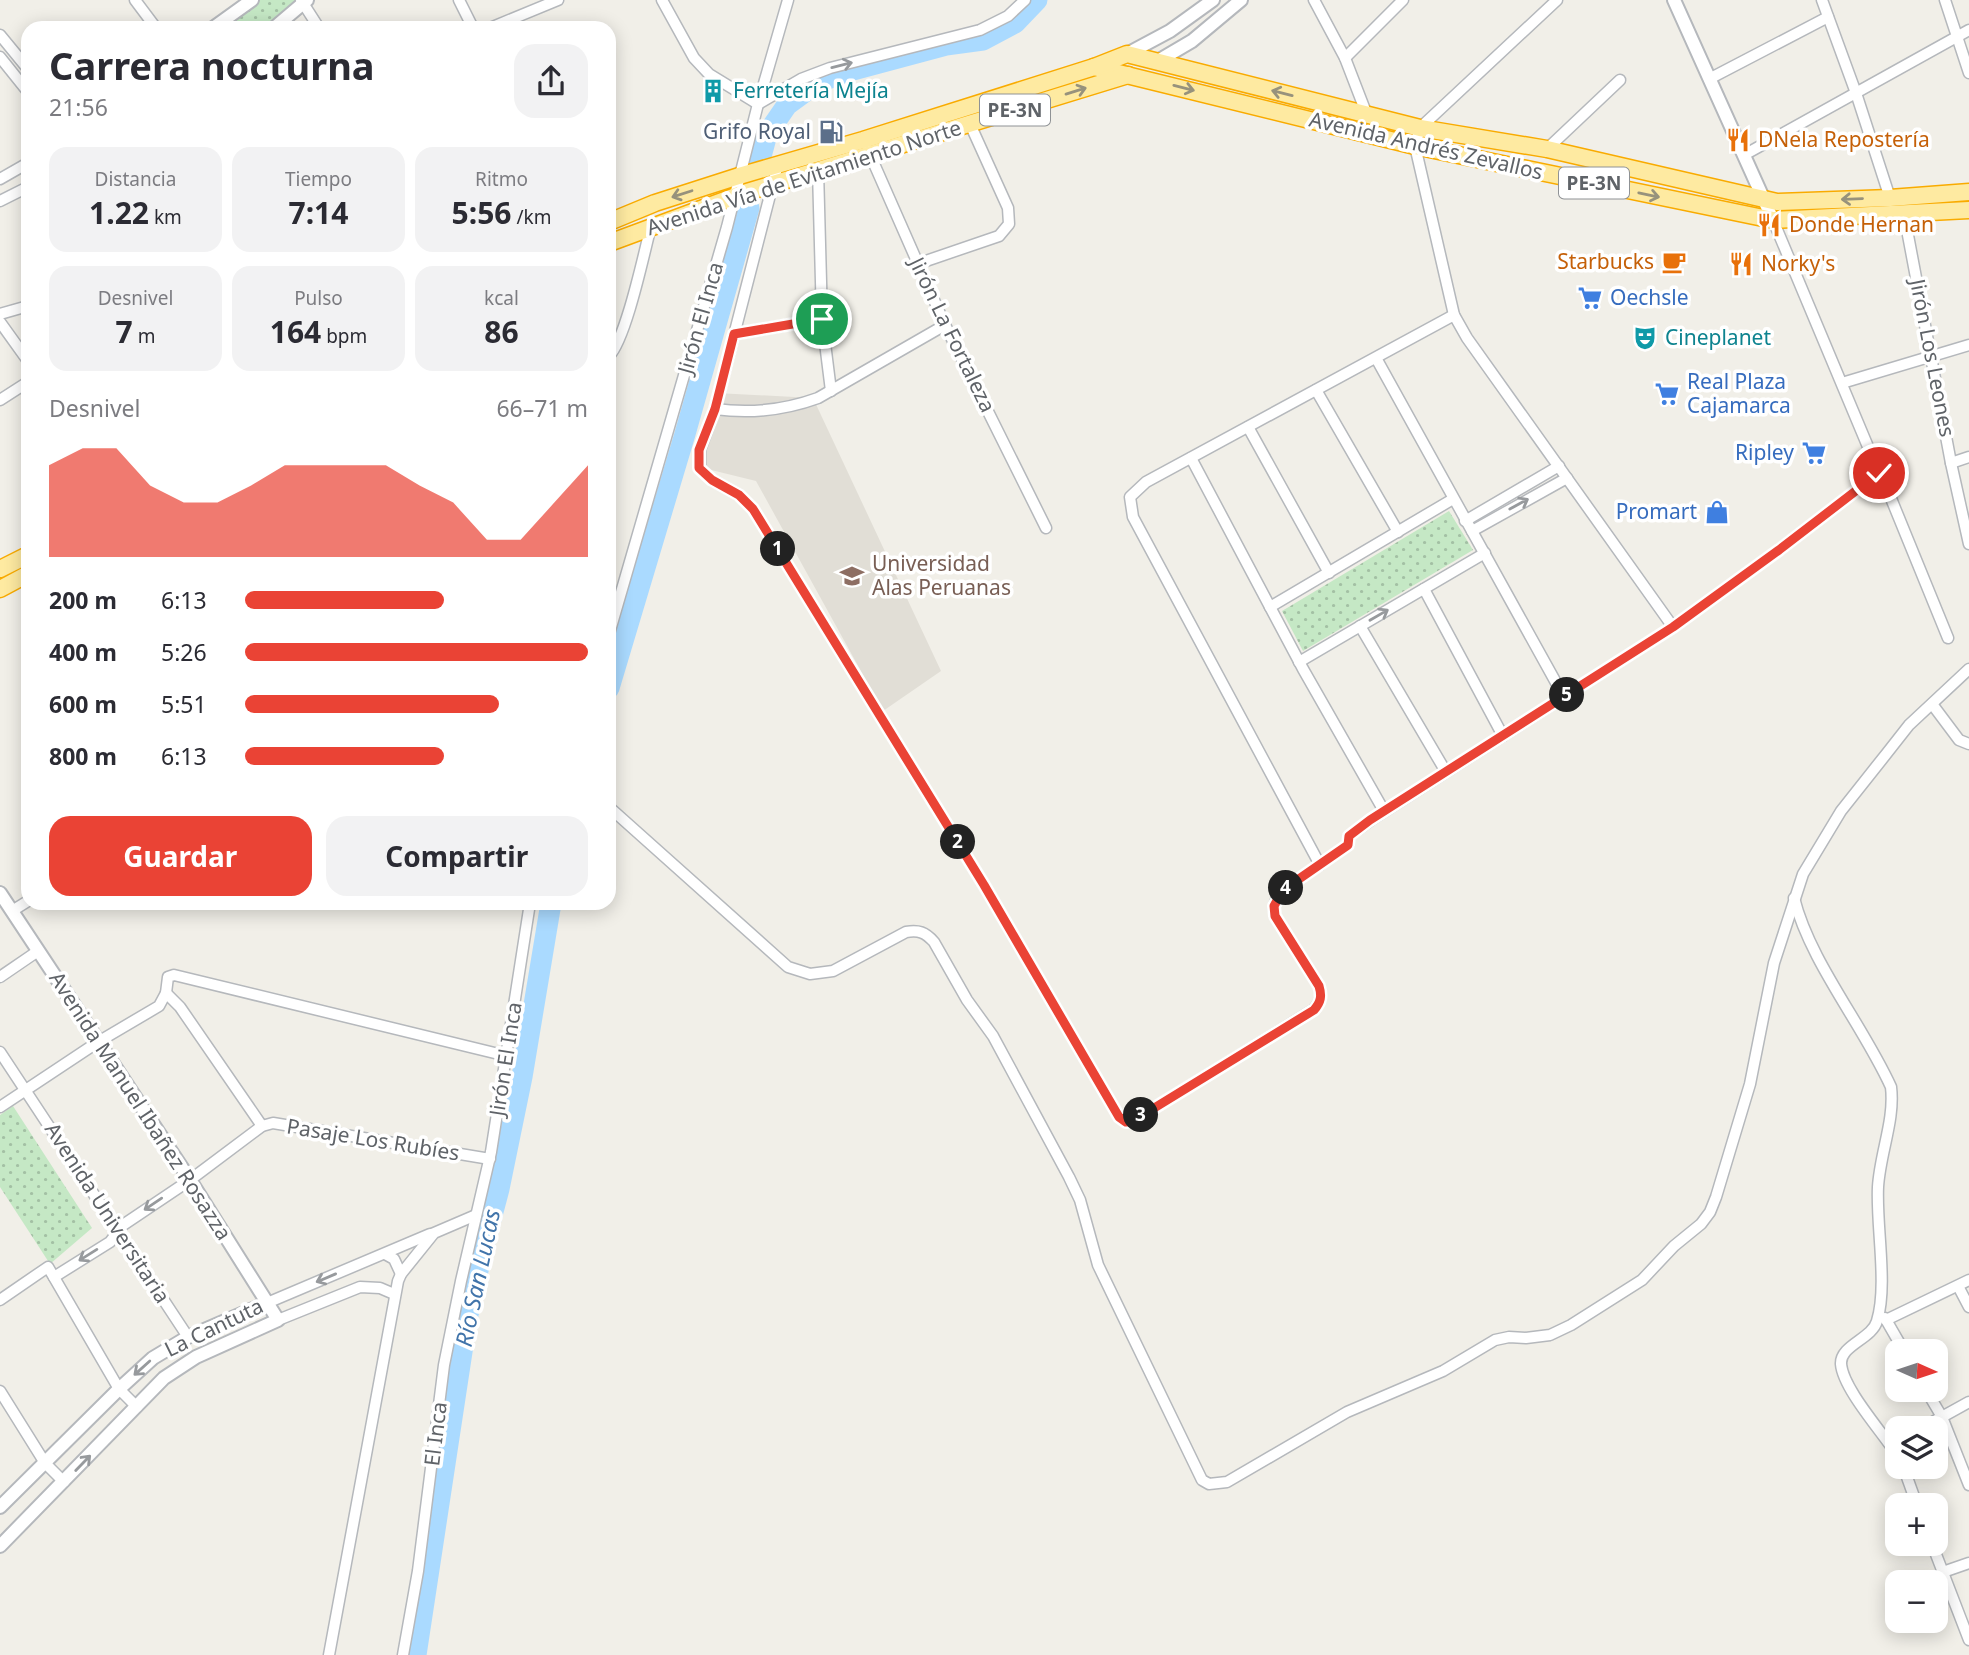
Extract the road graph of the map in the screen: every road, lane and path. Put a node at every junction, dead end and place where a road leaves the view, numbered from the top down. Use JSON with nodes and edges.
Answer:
{"nodes":[{"id":1,"x":135,"y":0,"type":"edge"},
{"id":2,"x":252,"y":0,"type":"edge"},
{"id":3,"x":459,"y":0,"type":"edge"},
{"id":4,"x":558,"y":0,"type":"edge"},
{"id":5,"x":662,"y":0,"type":"edge"},
{"id":6,"x":788,"y":0,"type":"edge"},
{"id":7,"x":1025,"y":0,"type":"edge"},
{"id":8,"x":1213,"y":0,"type":"edge"},
{"id":9,"x":1241,"y":0,"type":"edge"},
{"id":10,"x":1314,"y":0,"type":"edge"},
{"id":11,"x":1403,"y":0,"type":"edge"},
{"id":12,"x":1557,"y":0,"type":"edge"},
{"id":13,"x":1822,"y":0,"type":"edge"},
{"id":14,"x":1945,"y":0,"type":"edge"},
{"id":15,"x":304,"y":1,"type":"edge"},
{"id":16,"x":1679,"y":2,"type":"edge"},
{"id":17,"x":1828,"y":17,"type":"junction"},
{"id":18,"x":151,"y":21,"type":"edge"},
{"id":19,"x":223,"y":21,"type":"edge"},
{"id":20,"x":282,"y":21,"type":"edge"},
{"id":21,"x":315,"y":21,"type":"edge"},
{"id":22,"x":470,"y":21,"type":"edge"},
{"id":23,"x":507,"y":21,"type":"edge"},
{"id":24,"x":1969,"y":30,"type":"edge"},
{"id":25,"x":0,"y":34,"type":"edge"},
{"id":26,"x":1957,"y":36,"type":"junction"},
{"id":27,"x":1127,"y":54,"type":"junction"},
{"id":28,"x":0,"y":57,"type":"edge"},
{"id":29,"x":1345,"y":58,"type":"junction"},
{"id":30,"x":21,"y":60,"type":"edge"},
{"id":31,"x":1158,"y":61,"type":"junction"},
{"id":32,"x":1094,"y":67,"type":"junction"},
{"id":33,"x":1130,"y":74,"type":"junction"},
{"id":34,"x":1969,"y":74,"type":"edge"},
{"id":35,"x":1709,"y":79,"type":"junction"},
{"id":36,"x":1620,"y":80,"type":"dead end"},
{"id":37,"x":21,"y":83,"type":"edge"},
{"id":38,"x":1856,"y":93,"type":"junction"},
{"id":39,"x":758,"y":104,"type":"junction"},
{"id":40,"x":1367,"y":115,"type":"junction"},
{"id":41,"x":970,"y":124,"type":"junction"},
{"id":42,"x":1420,"y":128,"type":"junction"},
{"id":43,"x":1415,"y":146,"type":"junction"},
{"id":44,"x":867,"y":147,"type":"junction"},
{"id":45,"x":1547,"y":149,"type":"junction"},
{"id":46,"x":1744,"y":155,"type":"junction"},
{"id":47,"x":21,"y":167,"type":"edge"},
{"id":48,"x":818,"y":170,"type":"junction"},
{"id":49,"x":743,"y":175,"type":"junction"},
{"id":50,"x":772,"y":175,"type":"junction"},
{"id":51,"x":0,"y":179,"type":"edge"},
{"id":52,"x":21,"y":190,"type":"edge"},
{"id":53,"x":1969,"y":192,"type":"edge"},
{"id":54,"x":739,"y":194,"type":"junction"},
{"id":55,"x":1890,"y":198,"type":"junction"},
{"id":56,"x":1764,"y":199,"type":"junction"},
{"id":57,"x":0,"y":201,"type":"edge"},
{"id":58,"x":1969,"y":210,"type":"edge"},
{"id":59,"x":1904,"y":214,"type":"junction"},
{"id":60,"x":616,"y":219,"type":"edge"},
{"id":61,"x":1773,"y":220,"type":"junction"},
{"id":62,"x":651,"y":226,"type":"junction"},
{"id":63,"x":616,"y":240,"type":"edge"},
{"id":64,"x":917,"y":264,"type":"junction"},
{"id":65,"x":21,"y":308,"type":"edge"},
{"id":66,"x":0,"y":314,"type":"edge"},
{"id":67,"x":1454,"y":315,"type":"junction"},
{"id":68,"x":822,"y":319,"type":"junction"},
{"id":69,"x":0,"y":322,"type":"edge"},
{"id":70,"x":946,"y":325,"type":"junction"},
{"id":71,"x":734,"y":334,"type":"junction"},
{"id":72,"x":616,"y":343,"type":"edge"},
{"id":73,"x":1969,"y":345,"type":"edge"},
{"id":74,"x":21,"y":351,"type":"edge"},
{"id":75,"x":1931,"y":357,"type":"junction"},
{"id":76,"x":1376,"y":358,"type":"junction"},
{"id":77,"x":1842,"y":383,"type":"junction"},
{"id":78,"x":21,"y":386,"type":"edge"},
{"id":79,"x":1316,"y":390,"type":"junction"},
{"id":80,"x":831,"y":391,"type":"junction"},
{"id":81,"x":0,"y":400,"type":"edge"},
{"id":82,"x":715,"y":409,"type":"junction"},
{"id":83,"x":1248,"y":427,"type":"junction"},
{"id":84,"x":1969,"y":457,"type":"edge"},
{"id":85,"x":1191,"y":458,"type":"junction"},
{"id":86,"x":1951,"y":463,"type":"junction"},
{"id":87,"x":1559,"y":466,"type":"junction"},
{"id":88,"x":1879,"y":473,"type":"junction"},
{"id":89,"x":1567,"y":478,"type":"junction"},
{"id":90,"x":1453,"y":499,"type":"junction"},
{"id":91,"x":1465,"y":521,"type":"junction"},
{"id":92,"x":1046,"y":528,"type":"dead end"},
{"id":93,"x":1472,"y":531,"type":"junction"},
{"id":94,"x":1398,"y":532,"type":"junction"},
{"id":95,"x":1969,"y":544,"type":"edge"},
{"id":96,"x":1485,"y":553,"type":"junction"},
{"id":97,"x":21,"y":558,"type":"edge"},
{"id":98,"x":0,"y":569,"type":"edge"},
{"id":99,"x":1329,"y":573,"type":"junction"},
{"id":100,"x":21,"y":578,"type":"edge"},
{"id":101,"x":0,"y":589,"type":"edge"},
{"id":102,"x":1424,"y":589,"type":"junction"},
{"id":103,"x":1270,"y":607,"type":"junction"},
{"id":104,"x":616,"y":611,"type":"edge"},
{"id":105,"x":1360,"y":626,"type":"junction"},
{"id":106,"x":1673,"y":627,"type":"junction"},
{"id":107,"x":1948,"y":638,"type":"dead end"},
{"id":108,"x":1299,"y":662,"type":"junction"},
{"id":109,"x":1969,"y":669,"type":"edge"},
{"id":110,"x":1564,"y":697,"type":"junction"},
{"id":111,"x":1932,"y":704,"type":"junction"},
{"id":112,"x":1503,"y":736,"type":"junction"},
{"id":113,"x":1969,"y":744,"type":"edge"},
{"id":114,"x":1446,"y":772,"type":"junction"},
{"id":115,"x":1384,"y":811,"type":"junction"},
{"id":116,"x":616,"y":813,"type":"edge"},
{"id":117,"x":1320,"y":865,"type":"junction"},
{"id":118,"x":0,"y":893,"type":"edge"},
{"id":119,"x":1793,"y":898,"type":"junction"},
{"id":120,"x":21,"y":905,"type":"edge"},
{"id":121,"x":529,"y":910,"type":"edge"},
{"id":122,"x":12,"y":911,"type":"junction"},
{"id":123,"x":38,"y":951,"type":"junction"},
{"id":124,"x":0,"y":977,"type":"edge"},
{"id":125,"x":166,"y":993,"type":"junction"},
{"id":126,"x":98,"y":1042,"type":"junction"},
{"id":127,"x":0,"y":1052,"type":"edge"},
{"id":128,"x":507,"y":1056,"type":"junction"},
{"id":129,"x":26,"y":1089,"type":"junction"},
{"id":130,"x":0,"y":1107,"type":"edge"},
{"id":131,"x":262,"y":1126,"type":"junction"},
{"id":132,"x":490,"y":1159,"type":"junction"},
{"id":133,"x":190,"y":1180,"type":"junction"},
{"id":134,"x":476,"y":1214,"type":"junction"},
{"id":135,"x":118,"y":1230,"type":"junction"},
{"id":136,"x":434,"y":1233,"type":"junction"},
{"id":137,"x":385,"y":1254,"type":"junction"},
{"id":138,"x":401,"y":1274,"type":"junction"},
{"id":139,"x":54,"y":1277,"type":"junction"},
{"id":140,"x":1969,"y":1280,"type":"edge"},
{"id":141,"x":1958,"y":1286,"type":"junction"},
{"id":142,"x":394,"y":1294,"type":"junction"},
{"id":143,"x":0,"y":1300,"type":"edge"},
{"id":144,"x":267,"y":1303,"type":"junction"},
{"id":145,"x":1969,"y":1307,"type":"edge"},
{"id":146,"x":1879,"y":1308,"type":"junction"},
{"id":147,"x":1886,"y":1320,"type":"junction"},
{"id":148,"x":278,"y":1321,"type":"junction"},
{"id":149,"x":188,"y":1338,"type":"junction"},
{"id":150,"x":1897,"y":1339,"type":"edge"},
{"id":151,"x":119,"y":1389,"type":"junction"},
{"id":152,"x":0,"y":1391,"type":"edge"},
{"id":153,"x":1969,"y":1402,"type":"edge"},
{"id":154,"x":137,"y":1407,"type":"junction"},
{"id":155,"x":1944,"y":1416,"type":"edge"},
{"id":156,"x":1948,"y":1432,"type":"edge"},
{"id":157,"x":1885,"y":1433,"type":"edge"},
{"id":158,"x":45,"y":1463,"type":"junction"},
{"id":159,"x":64,"y":1482,"type":"junction"},
{"id":160,"x":1969,"y":1485,"type":"edge"},
{"id":161,"x":0,"y":1507,"type":"edge"},
{"id":162,"x":0,"y":1546,"type":"edge"},
{"id":163,"x":1969,"y":1563,"type":"edge"},
{"id":164,"x":1948,"y":1570,"type":"edge"},
{"id":165,"x":1948,"y":1587,"type":"edge"},
{"id":166,"x":1969,"y":1640,"type":"edge"},
{"id":167,"x":329,"y":1655,"type":"edge"},
{"id":168,"x":403,"y":1655,"type":"edge"}],
"edges":[{"from":1,"to":18,"type":"street"},
{"from":2,"to":19,"type":"street"},
{"from":3,"to":22,"type":"street"},
{"from":4,"to":23,"type":"street"},
{"from":5,"to":39,"type":"street"},
{"from":6,"to":39,"type":"street","name":"Jirón El Inca"},
{"from":39,"to":7,"type":"street","one_way":true},
{"from":8,"to":27,"type":"street"},
{"from":9,"to":31,"type":"street"},
{"from":10,"to":29,"type":"street"},
{"from":11,"to":29,"type":"street"},
{"from":12,"to":42,"type":"street"},
{"from":13,"to":17,"type":"street"},
{"from":14,"to":26,"type":"street"},
{"from":15,"to":20,"type":"street"},
{"from":15,"to":21,"type":"street"},
{"from":16,"to":35,"type":"street"},
{"from":17,"to":35,"type":"street"},
{"from":17,"to":38,"type":"street"},
{"from":24,"to":26,"type":"street"},
{"from":25,"to":30,"type":"street"},
{"from":26,"to":34,"type":"street"},
{"from":26,"to":38,"type":"street"},
{"from":27,"to":31,"type":"highway","name":"Avenida Andrés Zevallos","number":"PE-3N"},
{"from":27,"to":32,"type":"highway","number":"PE-3N"},
{"from":28,"to":37,"type":"street"},
{"from":29,"to":40,"type":"street"},
{"from":31,"to":33,"type":"highway","name":"Avenida Vía de Evitamiento Norte","number":"PE-3N"},
{"from":40,"to":31,"type":"highway","name":"Avenida Andrés Zevallos","number":"PE-3N","one_way":true},
{"from":32,"to":33,"type":"highway","name":"Avenida Andrés Zevallos","number":"PE-3N"},
{"from":32,"to":44,"type":"highway","name":"Avenida Vía de Evitamiento Norte","number":"PE-3N"},
{"from":41,"to":33,"type":"highway","name":"Avenida Vía de Evitamiento Norte","number":"PE-3N","one_way":true},
{"from":33,"to":43,"type":"highway","name":"Avenida Andrés Zevallos","number":"PE-3N","one_way":true},
{"from":35,"to":46,"type":"street"},
{"from":36,"to":45,"type":"street"},
{"from":38,"to":46,"type":"street"},
{"from":38,"to":55,"type":"street"},
{"from":39,"to":49,"type":"street","name":"Jirón El Inca"},
{"from":40,"to":42,"type":"highway","name":"Avenida Andrés Zevallos","number":"PE-3N"},
{"from":41,"to":44,"type":"highway","name":"Avenida Vía de Evitamiento Norte","number":"PE-3N"},
{"from":41,"to":64,"type":"street"},
{"from":42,"to":43,"type":"street"},
{"from":42,"to":45,"type":"highway","name":"Avenida Andrés Zevallos","number":"PE-3N"},
{"from":43,"to":61,"type":"highway","name":"Avenida Andrés Zevallos","number":"PE-3N","one_way":true},
{"from":43,"to":67,"type":"street"},
{"from":44,"to":48,"type":"highway","name":"Avenida Vía de Evitamiento Norte","number":"PE-3N"},
{"from":44,"to":50,"type":"highway","name":"Avenida Vía de Evitamiento Norte","number":"PE-3N"},
{"from":44,"to":64,"type":"street","name":"Jirón La Fortaleza"},
{"from":45,"to":56,"type":"highway","name":"Avenida Andrés Zevallos","number":"PE-3N"},
{"from":46,"to":56,"type":"street"},
{"from":47,"to":51,"type":"street"},
{"from":48,"to":50,"type":"highway","name":"Avenida Vía de Evitamiento Norte","number":"PE-3N"},
{"from":48,"to":68,"type":"street"},
{"from":49,"to":50,"type":"highway","name":"Avenida Vía de Evitamiento Norte","number":"PE-3N"},
{"from":49,"to":54,"type":"street","name":"Jirón El Inca"},
{"from":49,"to":60,"type":"highway","name":"Avenida Vía de Evitamiento Norte","number":"PE-3N","one_way":true},
{"from":50,"to":54,"type":"highway","name":"Avenida Vía de Evitamiento Norte","number":"PE-3N"},
{"from":50,"to":71,"type":"street"},
{"from":52,"to":57,"type":"street"},
{"from":53,"to":55,"type":"highway","name":"Avenida Andrés Zevallos","number":"PE-3N"},
{"from":54,"to":62,"type":"highway","name":"Avenida Vía de Evitamiento Norte","number":"PE-3N"},
{"from":54,"to":104,"type":"street","name":"Jirón El Inca"},
{"from":55,"to":56,"type":"highway","name":"Avenida Andrés Zevallos","number":"PE-3N","one_way":true},
{"from":56,"to":61,"type":"street"},
{"from":58,"to":59,"type":"highway","name":"Avenida Andrés Zevallos","number":"PE-3N"},
{"from":59,"to":61,"type":"highway","name":"Avenida Andrés Zevallos","number":"PE-3N"},
{"from":59,"to":75,"type":"street","name":"Jirón Los Leones"},
{"from":61,"to":77,"type":"street"},
{"from":62,"to":63,"type":"highway","name":"Avenida Vía de Evitamiento Norte","number":"PE-3N"},
{"from":62,"to":72,"type":"street"},
{"from":64,"to":70,"type":"street","name":"Jirón La Fortaleza"},
{"from":65,"to":66,"type":"street"},
{"from":67,"to":76,"type":"street"},
{"from":67,"to":87,"type":"street"},
{"from":68,"to":71,"type":"street"},
{"from":68,"to":80,"type":"street"},
{"from":69,"to":74,"type":"street"},
{"from":70,"to":80,"type":"street"},
{"from":70,"to":92,"type":"street","name":"Jirón La Fortaleza"},
{"from":71,"to":82,"type":"street"},
{"from":73,"to":75,"type":"street"},
{"from":75,"to":77,"type":"street"},
{"from":75,"to":86,"type":"street","name":"Jirón Los Leones"},
{"from":76,"to":79,"type":"street"},
{"from":76,"to":90,"type":"street"},
{"from":77,"to":88,"type":"street"},
{"from":78,"to":81,"type":"street"},
{"from":79,"to":83,"type":"street"},
{"from":79,"to":94,"type":"street"},
{"from":80,"to":82,"type":"street"},
{"from":82,"to":117,"type":"street"},
{"from":83,"to":85,"type":"street"},
{"from":83,"to":99,"type":"street"},
{"from":84,"to":86,"type":"street"},
{"from":85,"to":103,"type":"street"},
{"from":85,"to":117,"type":"street"},
{"from":86,"to":95,"type":"street","name":"Jirón Los Leones"},
{"from":87,"to":89,"type":"street"},
{"from":87,"to":91,"type":"street"},
{"from":88,"to":106,"type":"street"},
{"from":88,"to":107,"type":"street"},
{"from":93,"to":89,"type":"street","one_way":true},
{"from":89,"to":106,"type":"street"},
{"from":90,"to":91,"type":"street"},
{"from":90,"to":94,"type":"street"},
{"from":91,"to":93,"type":"street"},
{"from":93,"to":96,"type":"street"},
{"from":94,"to":99,"type":"street"},
{"from":96,"to":102,"type":"street"},
{"from":96,"to":110,"type":"street"},
{"from":97,"to":98,"type":"highway"},
{"from":99,"to":103,"type":"street"},
{"from":100,"to":101,"type":"highway"},
{"from":105,"to":102,"type":"street","one_way":true},
{"from":102,"to":112,"type":"street"},
{"from":103,"to":108,"type":"street"},
{"from":105,"to":108,"type":"street"},
{"from":105,"to":114,"type":"street"},
{"from":106,"to":110,"type":"street"},
{"from":108,"to":115,"type":"street"},
{"from":109,"to":111,"type":"street"},
{"from":110,"to":112,"type":"street"},
{"from":111,"to":113,"type":"street"},
{"from":111,"to":119,"type":"street"},
{"from":112,"to":114,"type":"street"},
{"from":114,"to":115,"type":"street"},
{"from":115,"to":117,"type":"street"},
{"from":116,"to":119,"type":"street"},
{"from":118,"to":122,"type":"street","name":"Avenida Manuel Ibañez Rosazza"},
{"from":119,"to":146,"type":"street"},
{"from":120,"to":122,"type":"street"},
{"from":121,"to":128,"type":"street","name":"Jirón El Inca"},
{"from":122,"to":123,"type":"street","name":"Avenida Manuel Ibañez Rosazza"},
{"from":123,"to":124,"type":"street"},
{"from":123,"to":126,"type":"street","name":"Avenida Manuel Ibañez Rosazza"},
{"from":125,"to":126,"type":"street"},
{"from":125,"to":128,"type":"street"},
{"from":125,"to":131,"type":"street"},
{"from":126,"to":129,"type":"street"},
{"from":126,"to":133,"type":"street","name":"Avenida Manuel Ibañez Rosazza"},
{"from":127,"to":129,"type":"street","name":"Avenida Universitaria"},
{"from":128,"to":132,"type":"street","name":"Jirón El Inca"},
{"from":129,"to":130,"type":"street"},
{"from":129,"to":135,"type":"street","name":"Avenida Universitaria"},
{"from":131,"to":132,"type":"street","name":"Pasaje Los Rubíes"},
{"from":131,"to":133,"type":"street","name":"Pasaje Los Rubíes"},
{"from":132,"to":134,"type":"street","name":"Jirón El Inca"},
{"from":133,"to":135,"type":"street","name":"Pasaje Los Rubíes","one_way":true},
{"from":133,"to":144,"type":"street","name":"Avenida Manuel Ibañez Rosazza"},
{"from":134,"to":136,"type":"street","name":"La Cantuta"},
{"from":134,"to":168,"type":"street","name":"El Inca"},
{"from":135,"to":139,"type":"street","name":"Pasaje Los Rubíes","one_way":true},
{"from":135,"to":149,"type":"street","name":"Avenida Universitaria"},
{"from":136,"to":137,"type":"street","name":"La Cantuta"},
{"from":136,"to":138,"type":"street"},
{"from":137,"to":138,"type":"street"},
{"from":137,"to":144,"type":"street","name":"La Cantuta","one_way":true},
{"from":138,"to":142,"type":"street"},
{"from":139,"to":143,"type":"street"},
{"from":139,"to":151,"type":"street"},
{"from":140,"to":141,"type":"street"},
{"from":141,"to":145,"type":"street"},
{"from":141,"to":147,"type":"street"},
{"from":142,"to":148,"type":"street","name":"La Cantuta"},
{"from":142,"to":167,"type":"street"},
{"from":144,"to":148,"type":"street","name":"Avenida Manuel Ibañez Rosazza"},
{"from":144,"to":149,"type":"street","name":"La Cantuta"},
{"from":146,"to":147,"type":"street"},
{"from":146,"to":157,"type":"street"},
{"from":147,"to":150,"type":"street"},
{"from":148,"to":154,"type":"street","name":"La Cantuta"},
{"from":149,"to":151,"type":"street","name":"La Cantuta","one_way":true},
{"from":151,"to":154,"type":"street"},
{"from":151,"to":158,"type":"street","name":"La Cantuta"},
{"from":152,"to":158,"type":"street"},
{"from":153,"to":155,"type":"street"},
{"from":159,"to":154,"type":"street","name":"La Cantuta","one_way":true},
{"from":156,"to":160,"type":"street"},
{"from":158,"to":159,"type":"street"},
{"from":158,"to":161,"type":"street","name":"La Cantuta"},
{"from":159,"to":162,"type":"street","name":"La Cantuta"},
{"from":163,"to":164,"type":"street"},
{"from":165,"to":166,"type":"street"}]}
